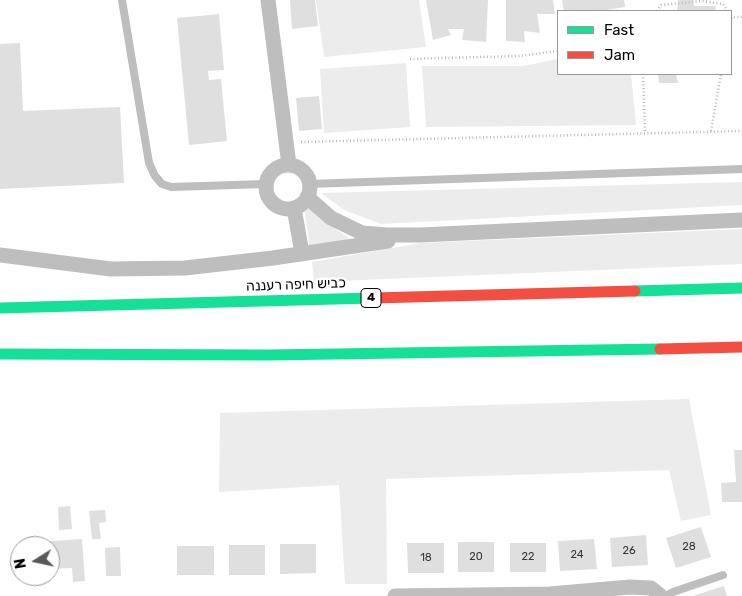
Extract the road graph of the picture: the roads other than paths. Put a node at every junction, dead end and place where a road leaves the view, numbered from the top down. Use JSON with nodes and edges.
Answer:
{"nodes":[{"id":1,"x":122,"y":0,"type":"edge"},
{"id":2,"x":268,"y":0,"type":"edge"},
{"id":3,"x":289,"y":165,"type":"junction"},
{"id":4,"x":742,"y":169,"type":"edge"},
{"id":5,"x":266,"y":184,"type":"junction"},
{"id":6,"x":308,"y":190,"type":"junction"},
{"id":7,"x":294,"y":208,"type":"junction"},
{"id":8,"x":742,"y":220,"type":"edge"},
{"id":9,"x":433,"y":235,"type":"junction"},
{"id":10,"x":302,"y":253,"type":"junction"},
{"id":11,"x":0,"y":255,"type":"edge"},
{"id":12,"x":742,"y":288,"type":"edge"},
{"id":13,"x":0,"y":308,"type":"edge"},
{"id":14,"x":742,"y":347,"type":"edge"},
{"id":15,"x":0,"y":354,"type":"edge"},
{"id":16,"x":723,"y":575,"type":"dead end"},
{"id":17,"x":394,"y":596,"type":"edge"},
{"id":18,"x":661,"y":596,"type":"edge"},
{"id":19,"x":666,"y":596,"type":"edge"}],
"edges":[{"from":1,"to":5,"type":"lane"},
{"from":2,"to":3,"type":"street"},
{"from":3,"to":5,"type":"street"},
{"from":3,"to":6,"type":"street"},
{"from":4,"to":6,"type":"lane"},
{"from":5,"to":7,"type":"street"},
{"from":6,"to":7,"type":"street"},
{"from":6,"to":9,"type":"street"},
{"from":7,"to":10,"type":"street"},
{"from":8,"to":9,"type":"street"},
{"from":9,"to":10,"type":"street"},
{"from":10,"to":11,"type":"street"},
{"from":12,"to":13,"type":"highway","name":"כביש חיפה רעננה","number":"4"},
{"from":14,"to":15,"type":"highway"},
{"from":16,"to":19,"type":"lane"},
{"from":17,"to":18,"type":"street"}]}
